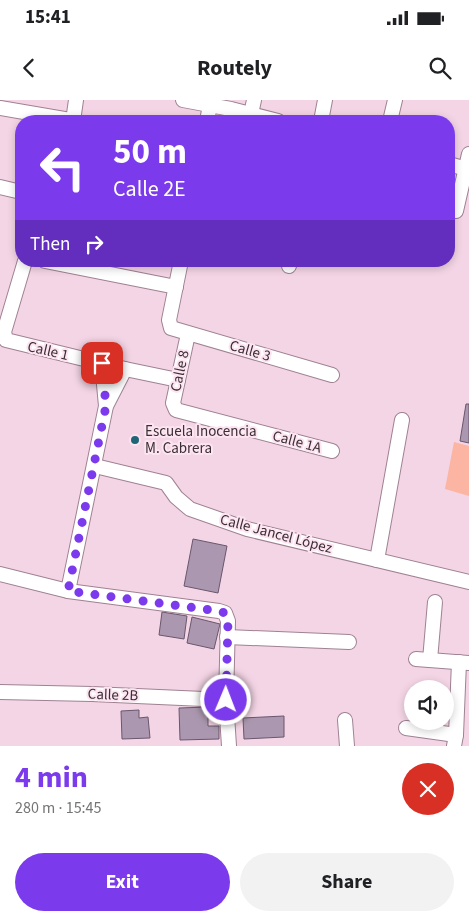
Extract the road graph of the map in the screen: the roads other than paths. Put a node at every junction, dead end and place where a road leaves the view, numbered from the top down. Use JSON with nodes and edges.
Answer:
{"nodes":[{"id":1,"x":76,"y":100,"type":"edge"},
{"id":2,"x":183,"y":100,"type":"edge"},
{"id":3,"x":325,"y":100,"type":"edge"},
{"id":4,"x":395,"y":100,"type":"edge"},
{"id":5,"x":210,"y":105,"type":"junction"},
{"id":6,"x":252,"y":107,"type":"edge"},
{"id":7,"x":0,"y":108,"type":"edge"},
{"id":8,"x":38,"y":115,"type":"edge"},
{"id":9,"x":75,"y":115,"type":"edge"},
{"id":10,"x":208,"y":115,"type":"edge"},
{"id":11,"x":267,"y":115,"type":"edge"},
{"id":12,"x":322,"y":115,"type":"edge"},
{"id":13,"x":391,"y":115,"type":"edge"},
{"id":14,"x":469,"y":154,"type":"edge"},
{"id":15,"x":455,"y":166,"type":"edge"},
{"id":16,"x":466,"y":169,"type":"junction"},
{"id":17,"x":0,"y":187,"type":"edge"},
{"id":18,"x":15,"y":191,"type":"edge"},
{"id":19,"x":458,"y":212,"type":"edge"},
{"id":20,"x":22,"y":267,"type":"edge"},
{"id":21,"x":75,"y":267,"type":"edge"},
{"id":22,"x":180,"y":267,"type":"edge"},
{"id":23,"x":176,"y":287,"type":"junction"},
{"id":24,"x":188,"y":334,"type":"junction"},
{"id":25,"x":102,"y":363,"type":"junction"},
{"id":26,"x":124,"y":369,"type":"junction"},
{"id":27,"x":332,"y":375,"type":"dead end"},
{"id":28,"x":178,"y":380,"type":"junction"},
{"id":29,"x":106,"y":406,"type":"junction"},
{"id":30,"x":175,"y":408,"type":"joint"},
{"id":31,"x":402,"y":420,"type":"dead end"},
{"id":32,"x":332,"y":451,"type":"dead end"},
{"id":33,"x":95,"y":466,"type":"junction"},
{"id":34,"x":377,"y":560,"type":"junction"},
{"id":35,"x":0,"y":574,"type":"edge"},
{"id":36,"x":469,"y":582,"type":"edge"},
{"id":37,"x":68,"y":591,"type":"junction"},
{"id":38,"x":435,"y":602,"type":"dead end"},
{"id":39,"x":230,"y":637,"type":"junction"},
{"id":40,"x":349,"y":642,"type":"dead end"},
{"id":41,"x":464,"y":662,"type":"edge"},
{"id":42,"x":0,"y":692,"type":"edge"},
{"id":43,"x":226,"y":700,"type":"junction"},
{"id":44,"x":346,"y":720,"type":"dead end"},
{"id":45,"x":414,"y":730,"type":"edge"},
{"id":46,"x":455,"y":740,"type":"edge"},
{"id":47,"x":229,"y":746,"type":"edge"},
{"id":48,"x":347,"y":746,"type":"edge"}],
"edges":[{"from":1,"to":9,"type":"street"},
{"from":2,"to":5,"type":"street"},
{"from":3,"to":12,"type":"street"},
{"from":4,"to":13,"type":"street"},
{"from":5,"to":6,"type":"street"},
{"from":5,"to":10,"type":"street"},
{"from":6,"to":11,"type":"street"},
{"from":7,"to":8,"type":"street"},
{"from":14,"to":16,"type":"street"},
{"from":15,"to":16,"type":"street"},
{"from":16,"to":19,"type":"street"},
{"from":17,"to":18,"type":"street"},
{"from":20,"to":25,"type":"street","name":"Calle 1"},
{"from":21,"to":23,"type":"street"},
{"from":22,"to":23,"type":"street"},
{"from":23,"to":24,"type":"street","name":"Calle 3"},
{"from":24,"to":27,"type":"street","name":"Calle 3"},
{"from":24,"to":28,"type":"street","name":"Calle 8"},
{"from":25,"to":26,"type":"street","name":"Calle 1"},
{"from":25,"to":29,"type":"street"},
{"from":26,"to":28,"type":"street","name":"Calle 1"},
{"from":26,"to":29,"type":"street"},
{"from":28,"to":30,"type":"street","name":"Calle 8"},
{"from":29,"to":33,"type":"street"},
{"from":30,"to":32,"type":"street","name":"Calle 1A"},
{"from":31,"to":34,"type":"street"},
{"from":33,"to":34,"type":"street","name":"Calle Jancel López"},
{"from":33,"to":37,"type":"street"},
{"from":34,"to":36,"type":"street","name":"Calle Jancel López"},
{"from":35,"to":37,"type":"street"},
{"from":37,"to":39,"type":"street"},
{"from":38,"to":41,"type":"street"},
{"from":39,"to":40,"type":"street"},
{"from":39,"to":43,"type":"street"},
{"from":41,"to":46,"type":"street"},
{"from":42,"to":43,"type":"street","name":"Calle 2B"},
{"from":43,"to":47,"type":"street"},
{"from":44,"to":48,"type":"street"},
{"from":45,"to":46,"type":"street"}]}
